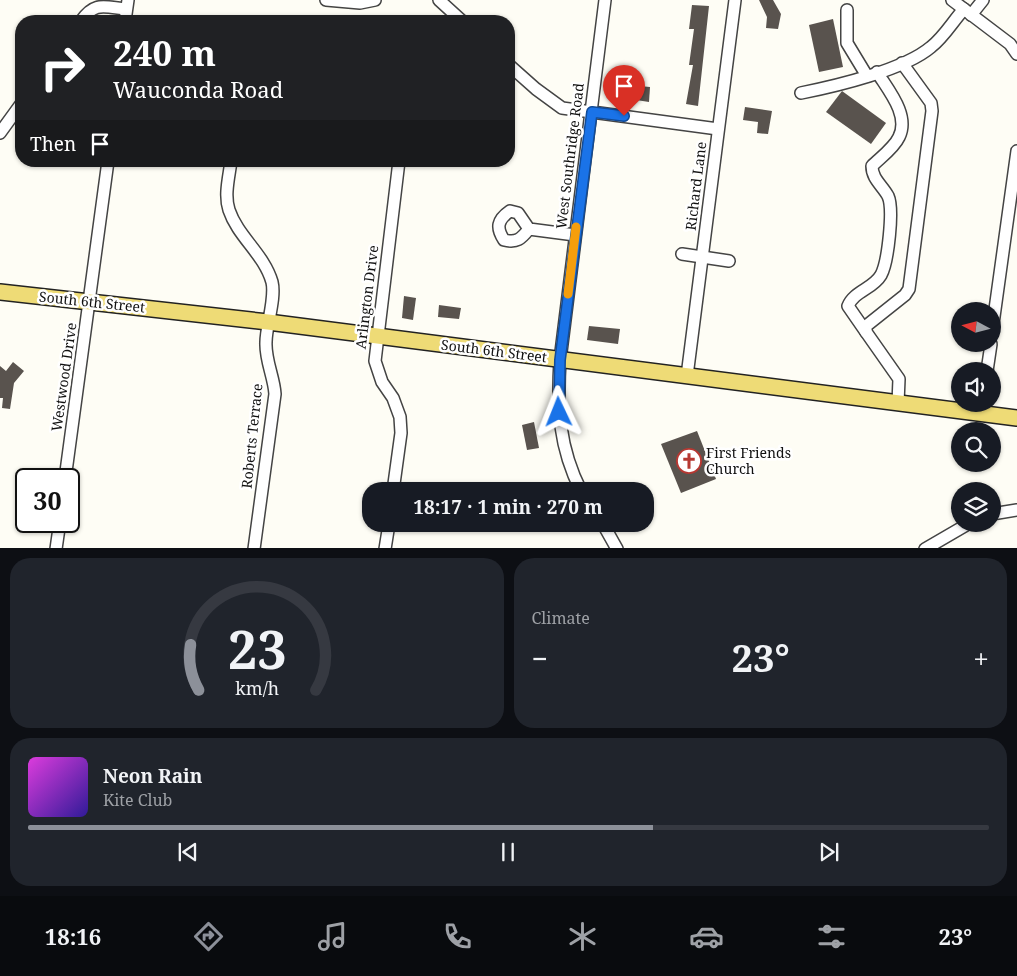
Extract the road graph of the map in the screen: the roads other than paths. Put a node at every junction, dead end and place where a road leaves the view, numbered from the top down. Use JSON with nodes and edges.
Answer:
{"nodes":[{"id":1,"x":326,"y":0,"type":"edge"},
{"id":2,"x":375,"y":0,"type":"edge"},
{"id":3,"x":439,"y":0,"type":"edge"},
{"id":4,"x":604,"y":0,"type":"edge"},
{"id":5,"x":735,"y":0,"type":"edge"},
{"id":6,"x":952,"y":0,"type":"edge"},
{"id":7,"x":983,"y":0,"type":"edge"},
{"id":8,"x":127,"y":5,"type":"edge"},
{"id":9,"x":847,"y":10,"type":"dead end"},
{"id":10,"x":967,"y":12,"type":"junction"},
{"id":11,"x":85,"y":15,"type":"edge"},
{"id":12,"x":455,"y":15,"type":"edge"},
{"id":13,"x":1017,"y":54,"type":"edge"},
{"id":14,"x":902,"y":63,"type":"junction"},
{"id":15,"x":515,"y":70,"type":"edge"},
{"id":16,"x":872,"y":74,"type":"junction"},
{"id":17,"x":801,"y":93,"type":"dead end"},
{"id":18,"x":15,"y":112,"type":"edge"},
{"id":19,"x":592,"y":112,"type":"junction"},
{"id":20,"x":718,"y":129,"type":"junction"},
{"id":21,"x":0,"y":133,"type":"edge"},
{"id":22,"x":1017,"y":150,"type":"edge"},
{"id":23,"x":107,"y":167,"type":"edge"},
{"id":24,"x":230,"y":167,"type":"edge"},
{"id":25,"x":398,"y":167,"type":"edge"},
{"id":26,"x":529,"y":229,"type":"dead end"},
{"id":27,"x":575,"y":235,"type":"junction"},
{"id":28,"x":682,"y":254,"type":"dead end"},
{"id":29,"x":702,"y":257,"type":"junction"},
{"id":30,"x":729,"y":261,"type":"dead end"},
{"id":31,"x":0,"y":292,"type":"edge"},
{"id":32,"x":90,"y":301,"type":"junction"},
{"id":33,"x":996,"y":302,"type":"edge"},
{"id":34,"x":268,"y":322,"type":"junction"},
{"id":35,"x":866,"y":332,"type":"junction"},
{"id":36,"x":377,"y":336,"type":"junction"},
{"id":37,"x":560,"y":360,"type":"junction"},
{"id":38,"x":687,"y":376,"type":"junction"},
{"id":39,"x":898,"y":403,"type":"junction"},
{"id":40,"x":951,"y":407,"type":"edge"},
{"id":41,"x":994,"y":412,"type":"edge"},
{"id":42,"x":1017,"y":418,"type":"edge"},
{"id":43,"x":67,"y":468,"type":"edge"},
{"id":44,"x":394,"y":482,"type":"edge"},
{"id":45,"x":577,"y":482,"type":"edge"},
{"id":46,"x":1017,"y":510,"type":"edge"},
{"id":47,"x":1001,"y":513,"type":"edge"},
{"id":48,"x":388,"y":532,"type":"edge"},
{"id":49,"x":607,"y":532,"type":"edge"},
{"id":50,"x":954,"y":532,"type":"edge"},
{"id":51,"x":58,"y":533,"type":"edge"},
{"id":52,"x":56,"y":548,"type":"edge"},
{"id":53,"x":254,"y":548,"type":"edge"},
{"id":54,"x":385,"y":548,"type":"edge"},
{"id":55,"x":616,"y":548,"type":"edge"},
{"id":56,"x":925,"y":548,"type":"edge"}],
"edges":[{"from":1,"to":2,"type":"street"},
{"from":3,"to":12,"type":"street"},
{"from":4,"to":19,"type":"street","name":"West Southridge Road"},
{"from":5,"to":20,"type":"street","name":"Richard Lane"},
{"from":6,"to":10,"type":"street"},
{"from":7,"to":10,"type":"street"},
{"from":8,"to":11,"type":"street"},
{"from":9,"to":16,"type":"street"},
{"from":10,"to":13,"type":"street"},
{"from":10,"to":14,"type":"street"},
{"from":14,"to":16,"type":"street"},
{"from":14,"to":35,"type":"street"},
{"from":15,"to":19,"type":"street"},
{"from":16,"to":17,"type":"street"},
{"from":16,"to":35,"type":"street"},
{"from":18,"to":21,"type":"street"},
{"from":19,"to":20,"type":"street"},
{"from":19,"to":27,"type":"street","name":"West Southridge Road"},
{"from":20,"to":29,"type":"street","name":"Richard Lane"},
{"from":22,"to":33,"type":"street"},
{"from":23,"to":32,"type":"street","name":"Westwood Drive"},
{"from":24,"to":34,"type":"street","name":"Roberts Terrace"},
{"from":25,"to":36,"type":"street","name":"Arlington Drive"},
{"from":26,"to":27,"type":"street"},
{"from":27,"to":37,"type":"street","name":"West Southridge Road"},
{"from":28,"to":29,"type":"street"},
{"from":29,"to":30,"type":"street"},
{"from":29,"to":38,"type":"street","name":"Richard Lane"},
{"from":31,"to":32,"type":"main road","name":"South 6th Street"},
{"from":32,"to":34,"type":"main road","name":"South 6th Street"},
{"from":32,"to":43,"type":"street","name":"Westwood Drive"},
{"from":34,"to":36,"type":"main road","name":"South 6th Street"},
{"from":34,"to":53,"type":"street","name":"Roberts Terrace"},
{"from":35,"to":39,"type":"street"},
{"from":36,"to":37,"type":"main road","name":"South 6th Street"},
{"from":36,"to":44,"type":"street","name":"Arlington Drive"},
{"from":37,"to":38,"type":"main road","name":"South 6th Street"},
{"from":37,"to":45,"type":"street","name":"West Southridge Road"},
{"from":38,"to":39,"type":"main road","name":"South 6th Street"},
{"from":39,"to":40,"type":"main road","name":"South 6th Street"},
{"from":41,"to":42,"type":"main road","name":"South 6th Street"},
{"from":46,"to":47,"type":"street"},
{"from":48,"to":54,"type":"street"},
{"from":49,"to":55,"type":"street"},
{"from":50,"to":56,"type":"street"},
{"from":51,"to":52,"type":"street"}]}
